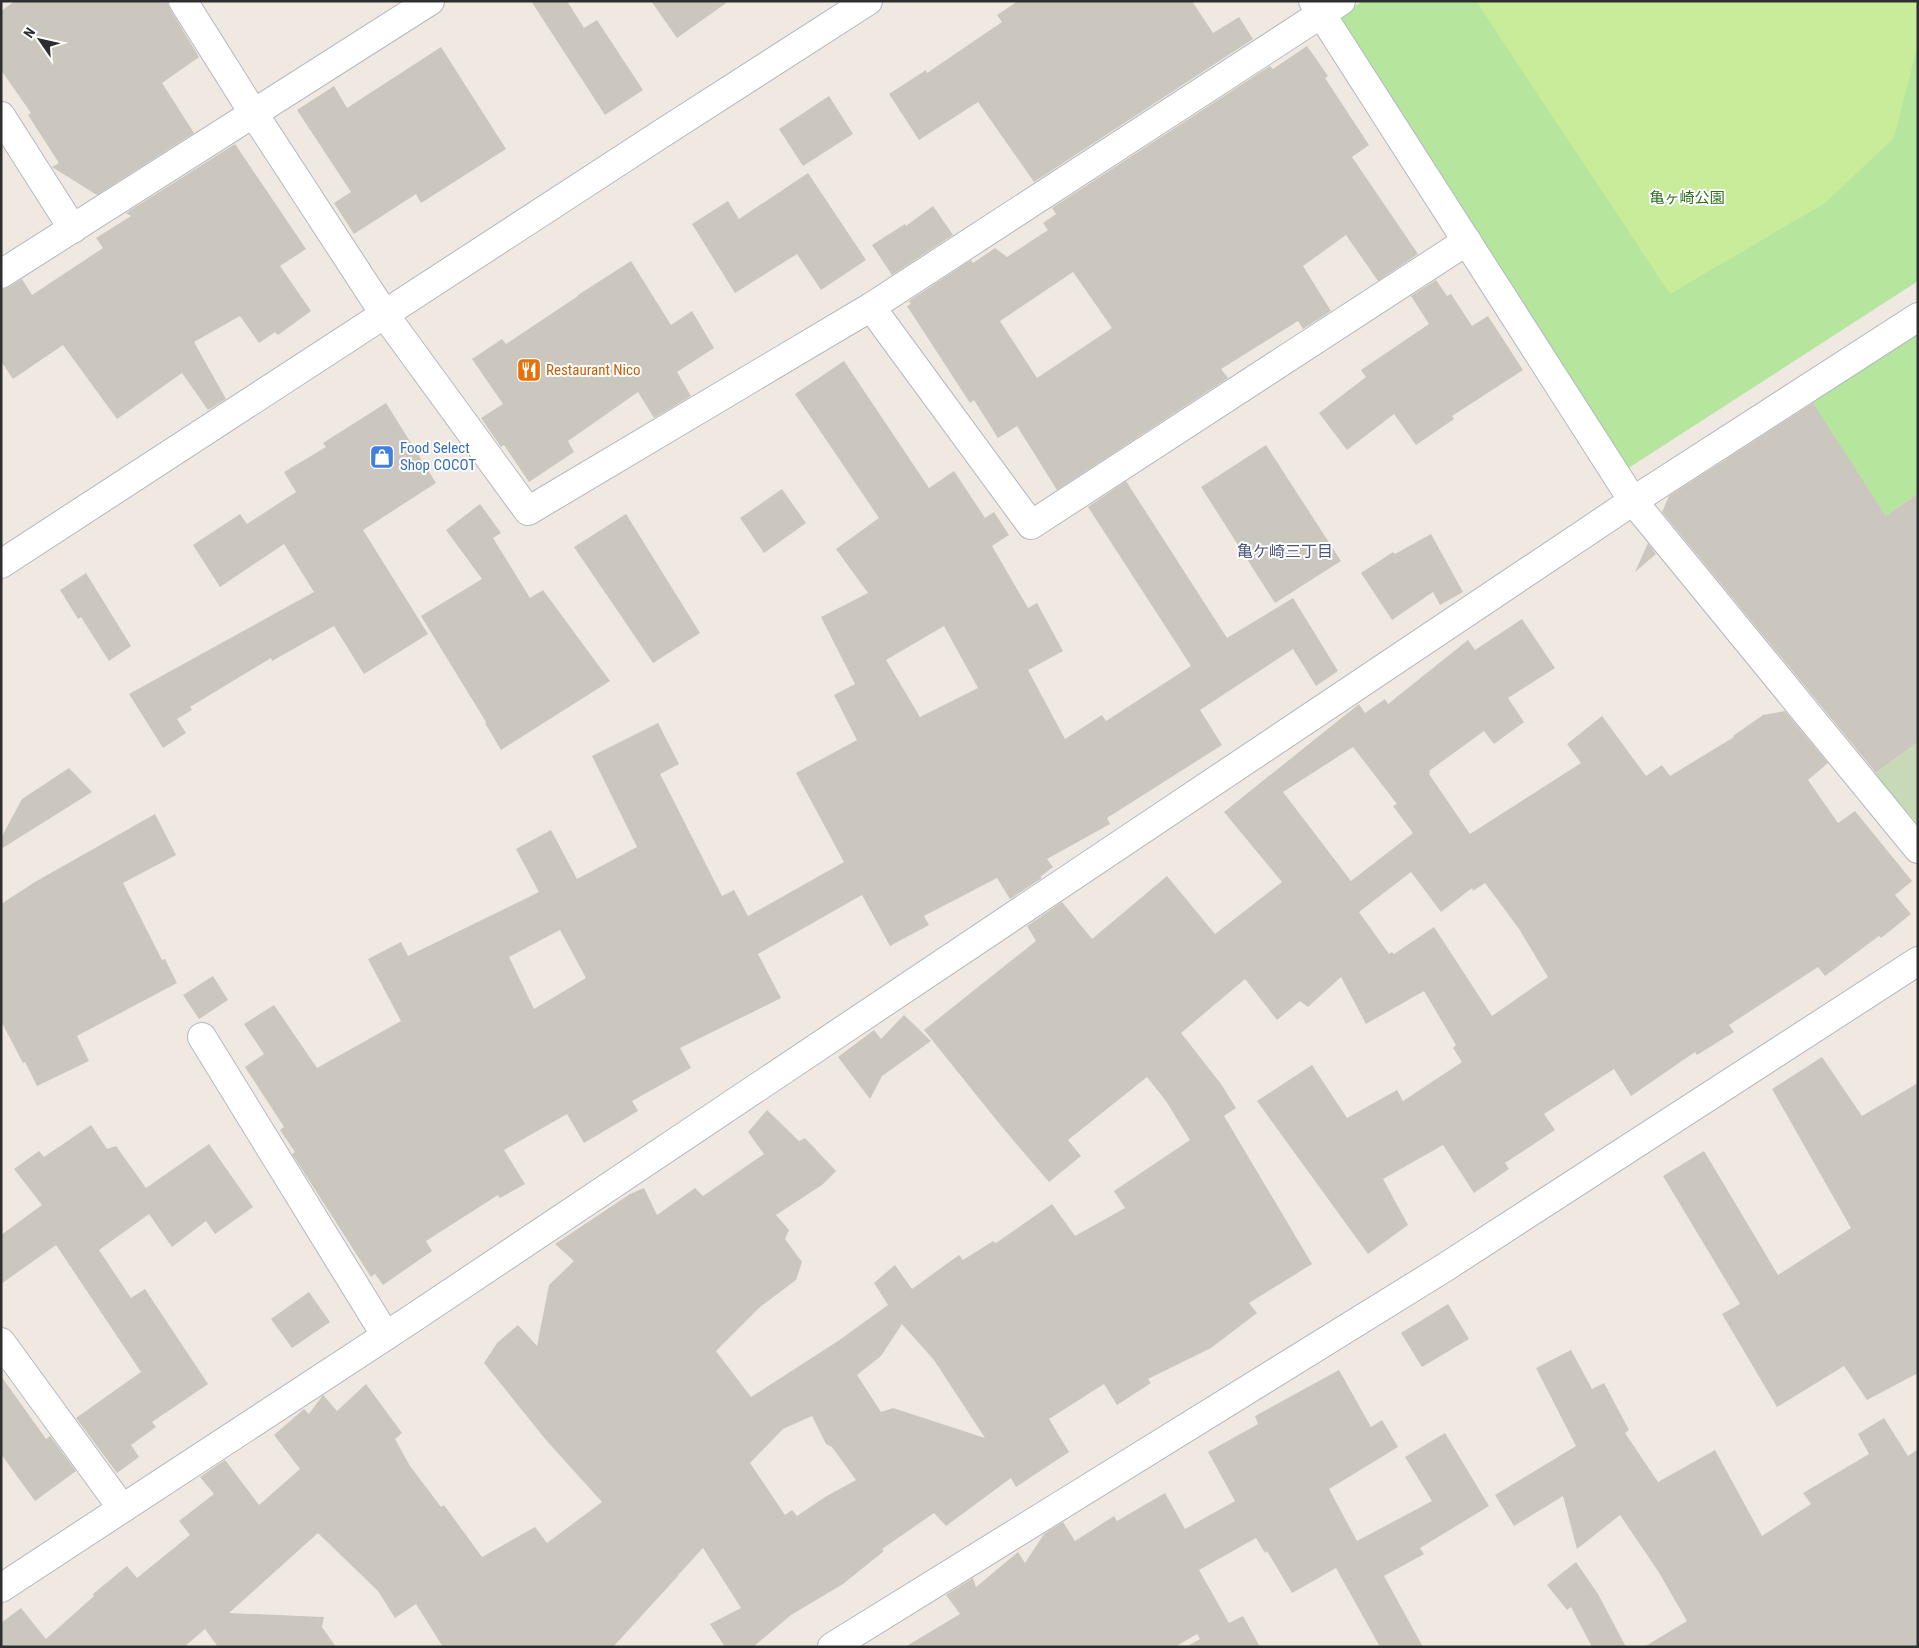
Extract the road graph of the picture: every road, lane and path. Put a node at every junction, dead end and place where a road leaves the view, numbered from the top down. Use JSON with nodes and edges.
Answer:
{"nodes":[{"id":1,"x":183,"y":1,"type":"edge"},
{"id":2,"x":430,"y":1,"type":"edge"},
{"id":3,"x":868,"y":1,"type":"edge"},
{"id":4,"x":1325,"y":5,"type":"edge"},
{"id":5,"x":254,"y":114,"type":"junction"},
{"id":6,"x":1,"y":116,"type":"edge"},
{"id":7,"x":73,"y":229,"type":"junction"},
{"id":8,"x":1467,"y":241,"type":"junction"},
{"id":9,"x":1,"y":274,"type":"edge"},
{"id":10,"x":871,"y":307,"type":"junction"},
{"id":11,"x":385,"y":315,"type":"junction"},
{"id":12,"x":1918,"y":317,"type":"edge"},
{"id":13,"x":1634,"y":501,"type":"junction"},
{"id":14,"x":1,"y":564,"type":"edge"},
{"id":15,"x":1918,"y":849,"type":"edge"},
{"id":16,"x":1918,"y":961,"type":"edge"},
{"id":17,"x":202,"y":1036,"type":"dead end"},
{"id":18,"x":386,"y":1336,"type":"junction"},
{"id":19,"x":1,"y":1342,"type":"edge"},
{"id":20,"x":122,"y":1508,"type":"junction"},
{"id":21,"x":1,"y":1588,"type":"edge"},
{"id":22,"x":832,"y":1647,"type":"edge"}],
"edges":[{"from":1,"to":5,"type":"street"},
{"from":2,"to":5,"type":"street"},
{"from":3,"to":11,"type":"street"},
{"from":4,"to":8,"type":"street"},
{"from":4,"to":10,"type":"street"},
{"from":5,"to":7,"type":"street"},
{"from":5,"to":11,"type":"street"},
{"from":6,"to":7,"type":"street"},
{"from":7,"to":9,"type":"street"},
{"from":8,"to":10,"type":"street"},
{"from":8,"to":13,"type":"street"},
{"from":10,"to":11,"type":"street"},
{"from":11,"to":14,"type":"street"},
{"from":12,"to":13,"type":"street"},
{"from":13,"to":15,"type":"street"},
{"from":13,"to":18,"type":"street"},
{"from":16,"to":22,"type":"street"},
{"from":17,"to":18,"type":"street"},
{"from":18,"to":20,"type":"street"},
{"from":19,"to":20,"type":"street"},
{"from":20,"to":21,"type":"street"}]}
